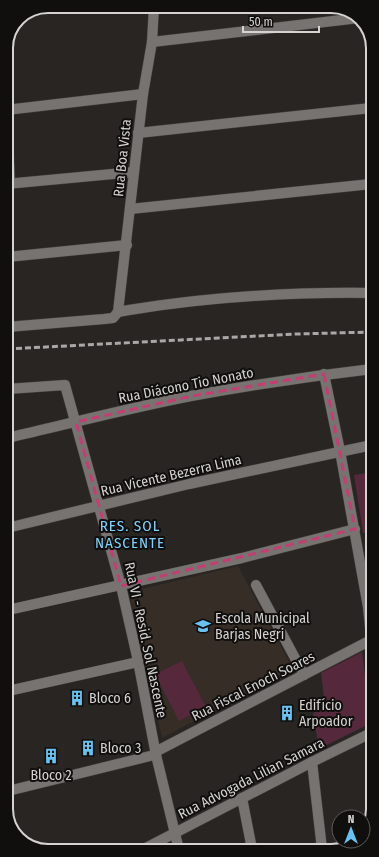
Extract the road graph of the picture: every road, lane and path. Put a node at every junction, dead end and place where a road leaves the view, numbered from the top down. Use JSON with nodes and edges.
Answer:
{"nodes":[{"id":1,"x":154,"y":13,"type":"edge"},
{"id":2,"x":350,"y":19,"type":"edge"},
{"id":3,"x":152,"y":42,"type":"junction"},
{"id":4,"x":143,"y":94,"type":"junction"},
{"id":5,"x":13,"y":108,"type":"edge"},
{"id":6,"x":366,"y":109,"type":"edge"},
{"id":7,"x":138,"y":133,"type":"junction"},
{"id":8,"x":134,"y":172,"type":"junction"},
{"id":9,"x":13,"y":184,"type":"edge"},
{"id":10,"x":366,"y":185,"type":"edge"},
{"id":11,"x":130,"y":209,"type":"junction"},
{"id":12,"x":126,"y":245,"type":"junction"},
{"id":13,"x":13,"y":256,"type":"edge"},
{"id":14,"x":366,"y":293,"type":"edge"},
{"id":15,"x":118,"y":312,"type":"junction"},
{"id":16,"x":13,"y":327,"type":"edge"},
{"id":17,"x":366,"y":370,"type":"edge"},
{"id":18,"x":324,"y":374,"type":"junction"},
{"id":19,"x":13,"y":389,"type":"edge"},
{"id":20,"x":76,"y":422,"type":"junction"},
{"id":21,"x":13,"y":437,"type":"edge"},
{"id":22,"x":366,"y":445,"type":"edge"},
{"id":23,"x":340,"y":451,"type":"junction"},
{"id":24,"x":98,"y":505,"type":"junction"},
{"id":25,"x":13,"y":527,"type":"edge"},
{"id":26,"x":355,"y":529,"type":"junction"},
{"id":27,"x":256,"y":585,"type":"dead end"},
{"id":28,"x":121,"y":586,"type":"junction"},
{"id":29,"x":366,"y":586,"type":"edge"},
{"id":30,"x":13,"y":609,"type":"edge"},
{"id":31,"x":366,"y":643,"type":"edge"},
{"id":32,"x":138,"y":662,"type":"junction"},
{"id":33,"x":304,"y":675,"type":"junction"},
{"id":34,"x":13,"y":690,"type":"edge"},
{"id":35,"x":366,"y":735,"type":"edge"},
{"id":36,"x":155,"y":754,"type":"junction"},
{"id":37,"x":312,"y":762,"type":"junction"},
{"id":38,"x":13,"y":790,"type":"edge"},
{"id":39,"x":242,"y":798,"type":"junction"},
{"id":40,"x":175,"y":833,"type":"junction"},
{"id":41,"x":154,"y":844,"type":"edge"},
{"id":42,"x":178,"y":844,"type":"edge"},
{"id":43,"x":251,"y":844,"type":"edge"},
{"id":44,"x":321,"y":844,"type":"edge"}],
"edges":[{"from":1,"to":3,"type":"street","name":"Rua Boa Vista"},
{"from":2,"to":3,"type":"street"},
{"from":3,"to":4,"type":"street","name":"Rua Boa Vista"},
{"from":4,"to":5,"type":"street"},
{"from":4,"to":7,"type":"street","name":"Rua Boa Vista"},
{"from":6,"to":7,"type":"street"},
{"from":7,"to":8,"type":"street","name":"Rua Boa Vista"},
{"from":8,"to":9,"type":"street"},
{"from":8,"to":11,"type":"street","name":"Rua Boa Vista"},
{"from":10,"to":11,"type":"street"},
{"from":11,"to":12,"type":"street","name":"Rua Boa Vista"},
{"from":12,"to":13,"type":"street"},
{"from":12,"to":15,"type":"street","name":"Rua Boa Vista"},
{"from":14,"to":15,"type":"street"},
{"from":15,"to":16,"type":"street"},
{"from":17,"to":18,"type":"street","name":"Rua Diácono Tio Nonato"},
{"from":18,"to":20,"type":"street","name":"Rua Diácono Tio Nonato"},
{"from":18,"to":23,"type":"street"},
{"from":19,"to":20,"type":"street","name":"Rua VI - Resid. Sol Nascente"},
{"from":20,"to":21,"type":"street","name":"Rua Diácono Tio Nonato"},
{"from":20,"to":24,"type":"street","name":"Rua VI - Resid. Sol Nascente"},
{"from":22,"to":23,"type":"street","name":"Rua Vicente Bezerra Lima"},
{"from":23,"to":24,"type":"street","name":"Rua Vicente Bezerra Lima"},
{"from":23,"to":26,"type":"street"},
{"from":24,"to":25,"type":"street","name":"Rua Vicente Bezerra Lima"},
{"from":24,"to":28,"type":"street","name":"Rua VI - Resid. Sol Nascente"},
{"from":26,"to":28,"type":"street"},
{"from":26,"to":29,"type":"street"},
{"from":27,"to":33,"type":"street"},
{"from":28,"to":30,"type":"street"},
{"from":28,"to":32,"type":"street","name":"Rua VI - Resid. Sol Nascente"},
{"from":31,"to":33,"type":"street","name":"Rua Fiscal Enoch Soares"},
{"from":32,"to":34,"type":"street"},
{"from":32,"to":36,"type":"street","name":"Rua VI - Resid. Sol Nascente"},
{"from":33,"to":36,"type":"street","name":"Rua Fiscal Enoch Soares"},
{"from":35,"to":37,"type":"street","name":"Rua Advogada Lilian Samara"},
{"from":36,"to":38,"type":"street","name":"Rua Fiscal Enoch Soares"},
{"from":36,"to":40,"type":"street","name":"Rua VI - Resid. Sol Nascente"},
{"from":37,"to":39,"type":"street","name":"Rua Advogada Lilian Samara"},
{"from":37,"to":44,"type":"street"},
{"from":39,"to":40,"type":"street","name":"Rua Advogada Lilian Samara"},
{"from":39,"to":43,"type":"street"},
{"from":40,"to":41,"type":"street","name":"Rua Advogada Lilian Samara"},
{"from":40,"to":42,"type":"street","name":"Rua VI - Resid. Sol Nascente"}]}
